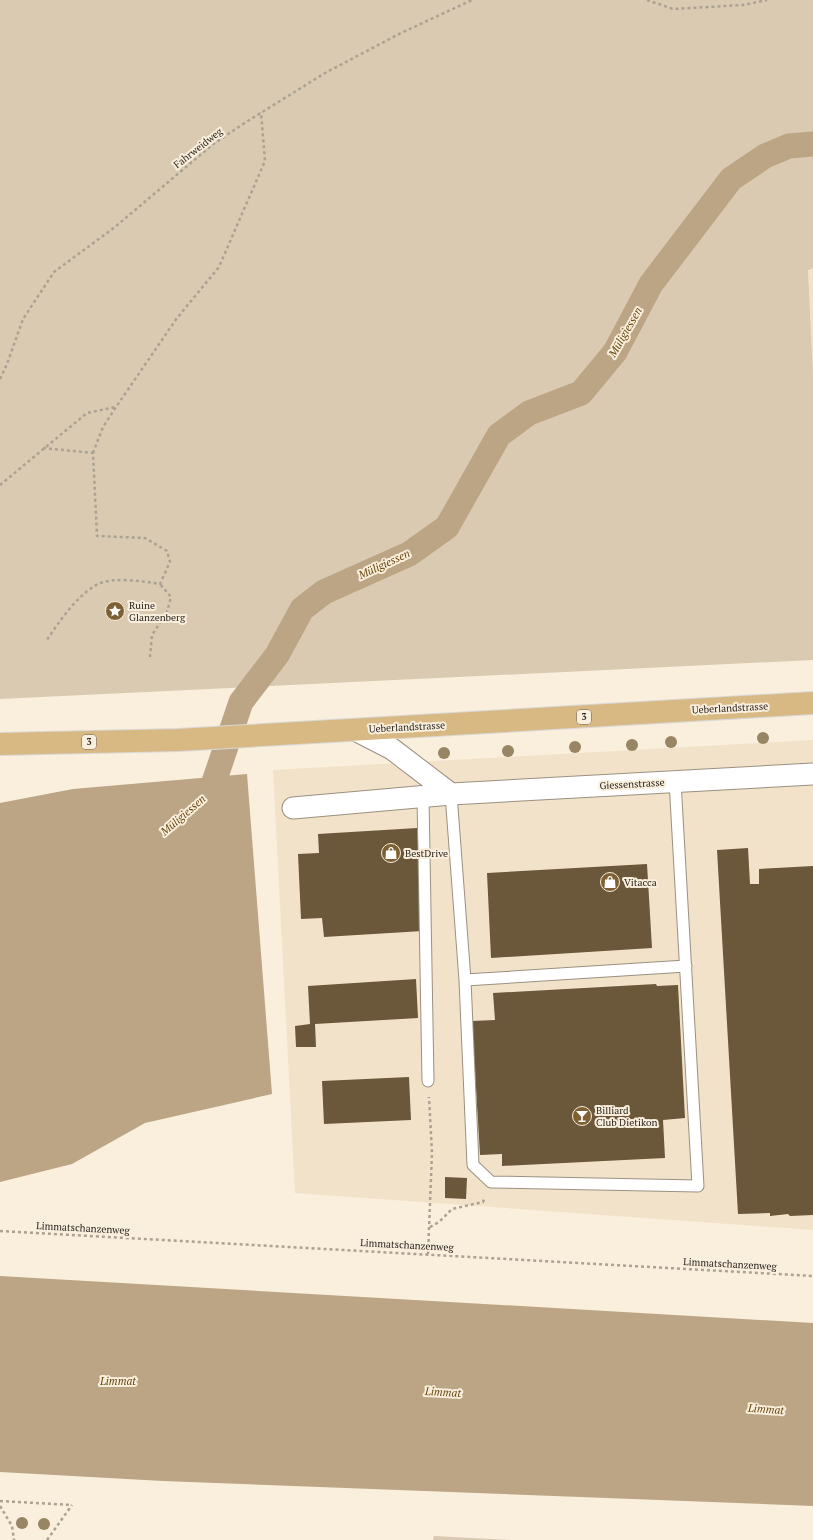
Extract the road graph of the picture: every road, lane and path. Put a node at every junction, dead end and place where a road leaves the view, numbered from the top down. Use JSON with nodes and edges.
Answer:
{"nodes":[{"id":1,"x":472,"y":0,"type":"edge"},
{"id":2,"x":647,"y":0,"type":"edge"},
{"id":3,"x":767,"y":0,"type":"edge"},
{"id":4,"x":261,"y":112,"type":"junction"},
{"id":5,"x":0,"y":379,"type":"edge"},
{"id":6,"x":116,"y":407,"type":"junction"},
{"id":7,"x":44,"y":448,"type":"junction"},
{"id":8,"x":93,"y":453,"type":"junction"},
{"id":9,"x":0,"y":485,"type":"edge"},
{"id":10,"x":160,"y":584,"type":"junction"},
{"id":11,"x":46,"y":641,"type":"dead end"},
{"id":12,"x":150,"y":657,"type":"dead end"},
{"id":13,"x":813,"y":704,"type":"edge"},
{"id":14,"x":355,"y":730,"type":"junction"},
{"id":15,"x":0,"y":744,"type":"edge"},
{"id":16,"x":813,"y":774,"type":"edge"},
{"id":17,"x":675,"y":781,"type":"junction"},
{"id":18,"x":451,"y":794,"type":"junction"},
{"id":19,"x":422,"y":797,"type":"junction"},
{"id":20,"x":293,"y":808,"type":"dead end"},
{"id":21,"x":686,"y":966,"type":"junction"},
{"id":22,"x":465,"y":980,"type":"junction"},
{"id":23,"x":428,"y":1080,"type":"joint"},
{"id":24,"x":491,"y":1182,"type":"junction"},
{"id":25,"x":430,"y":1227,"type":"junction"},
{"id":26,"x":0,"y":1232,"type":"edge"},
{"id":27,"x":428,"y":1254,"type":"junction"},
{"id":28,"x":813,"y":1276,"type":"edge"},
{"id":29,"x":0,"y":1502,"type":"edge"},
{"id":30,"x":0,"y":1506,"type":"edge"},
{"id":31,"x":14,"y":1540,"type":"edge"},
{"id":32,"x":47,"y":1540,"type":"edge"}],
"edges":[{"from":1,"to":4,"type":"path","name":"Fahrweidweg"},
{"from":2,"to":3,"type":"path"},
{"from":4,"to":5,"type":"path","name":"Fahrweidweg"},
{"from":4,"to":6,"type":"path"},
{"from":6,"to":7,"type":"path"},
{"from":6,"to":8,"type":"path"},
{"from":7,"to":8,"type":"path"},
{"from":7,"to":9,"type":"path"},
{"from":8,"to":10,"type":"path"},
{"from":10,"to":11,"type":"path"},
{"from":10,"to":12,"type":"path"},
{"from":13,"to":14,"type":"main road","name":"Ueberlandstrasse","number":"3"},
{"from":14,"to":15,"type":"main road","name":"Ueberlandstrasse","number":"3"},
{"from":14,"to":18,"type":"street"},
{"from":16,"to":17,"type":"street","name":"Giessenstrasse"},
{"from":17,"to":18,"type":"street","name":"Giessenstrasse"},
{"from":17,"to":21,"type":"lane"},
{"from":18,"to":19,"type":"street","name":"Giessenstrasse"},
{"from":18,"to":22,"type":"lane"},
{"from":19,"to":20,"type":"street","name":"Giessenstrasse"},
{"from":19,"to":23,"type":"lane"},
{"from":21,"to":22,"type":"lane"},
{"from":21,"to":24,"type":"lane"},
{"from":22,"to":24,"type":"lane"},
{"from":23,"to":25,"type":"path"},
{"from":24,"to":25,"type":"path"},
{"from":25,"to":27,"type":"path"},
{"from":26,"to":27,"type":"path","name":"Limmatschanzenweg"},
{"from":27,"to":28,"type":"path","name":"Limmatschanzenweg"},
{"from":29,"to":32,"type":"path"},
{"from":30,"to":31,"type":"path"}]}
